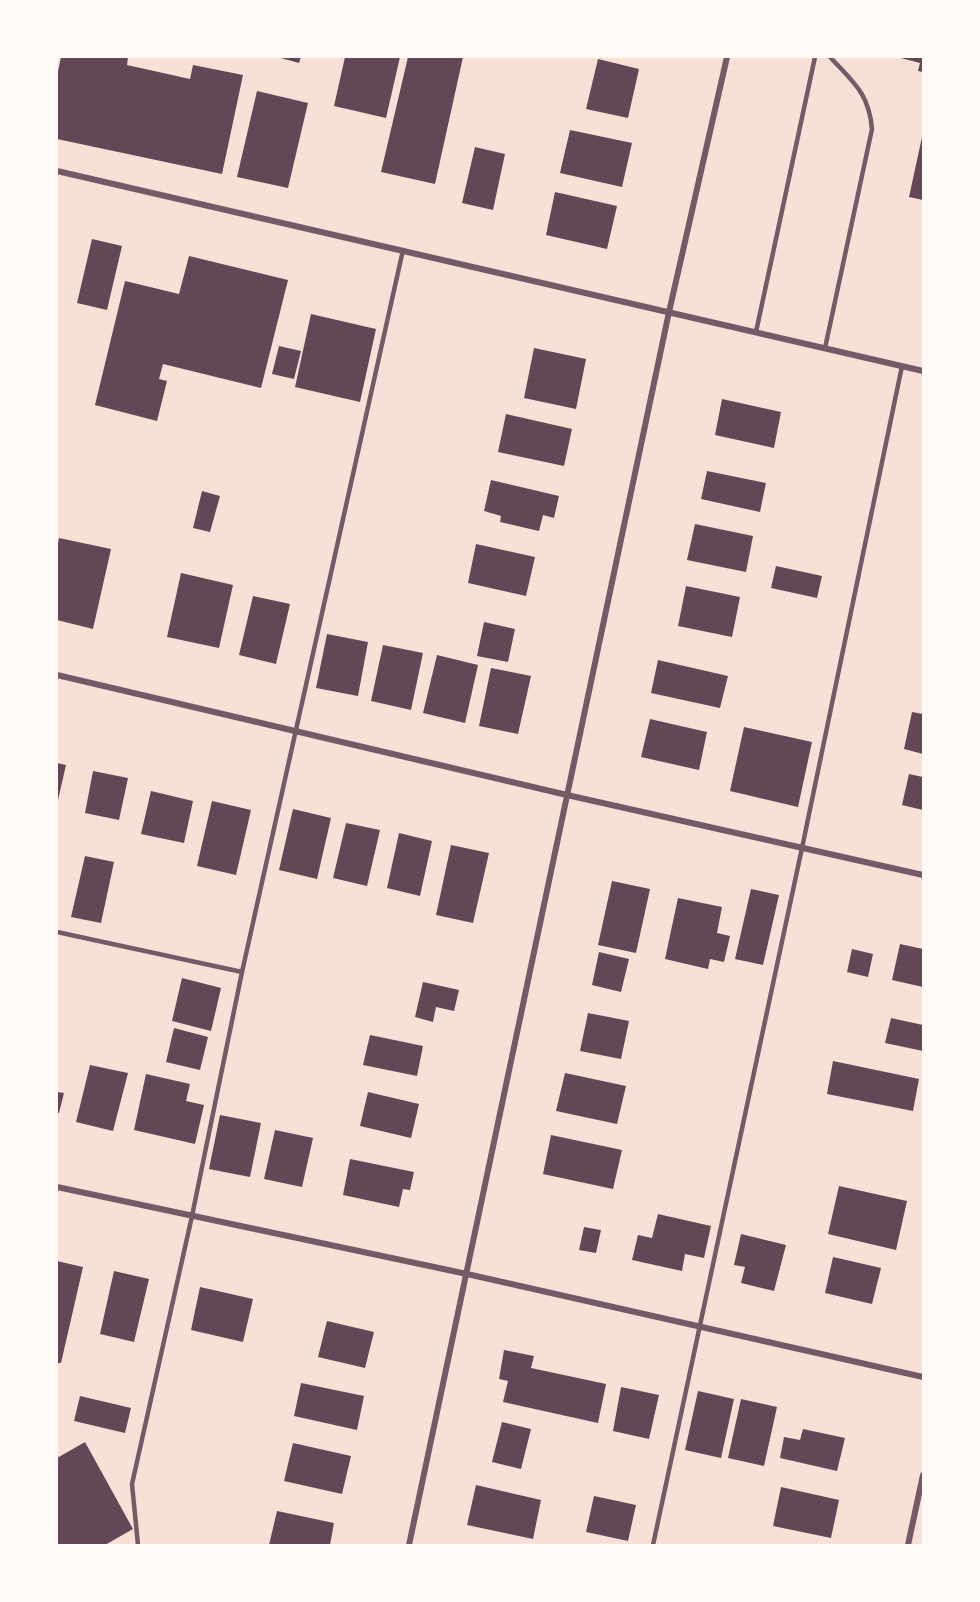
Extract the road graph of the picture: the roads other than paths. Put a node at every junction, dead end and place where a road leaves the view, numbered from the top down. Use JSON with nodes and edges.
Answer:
{"nodes":[{"id":1,"x":727,"y":57,"type":"edge"},
{"id":2,"x":815,"y":57,"type":"edge"},
{"id":3,"x":830,"y":57,"type":"edge"},
{"id":4,"x":57,"y":171,"type":"edge"},
{"id":5,"x":403,"y":250,"type":"junction"},
{"id":6,"x":669,"y":312,"type":"junction"},
{"id":7,"x":756,"y":332,"type":"junction"},
{"id":8,"x":825,"y":348,"type":"junction"},
{"id":9,"x":902,"y":366,"type":"junction"},
{"id":10,"x":923,"y":371,"type":"edge"},
{"id":11,"x":57,"y":675,"type":"edge"},
{"id":12,"x":297,"y":731,"type":"junction"},
{"id":13,"x":567,"y":795,"type":"junction"},
{"id":14,"x":802,"y":848,"type":"junction"},
{"id":15,"x":923,"y":875,"type":"edge"},
{"id":16,"x":57,"y":932,"type":"edge"},
{"id":17,"x":242,"y":972,"type":"junction"},
{"id":18,"x":57,"y":1187,"type":"edge"},
{"id":19,"x":192,"y":1216,"type":"junction"},
{"id":20,"x":467,"y":1274,"type":"junction"},
{"id":21,"x":700,"y":1326,"type":"junction"},
{"id":22,"x":923,"y":1377,"type":"edge"},
{"id":23,"x":923,"y":1475,"type":"edge"},
{"id":24,"x":138,"y":1545,"type":"edge"},
{"id":25,"x":409,"y":1545,"type":"edge"},
{"id":26,"x":653,"y":1545,"type":"edge"},
{"id":27,"x":908,"y":1545,"type":"edge"}],
"edges":[{"from":1,"to":6,"type":"street"},
{"from":2,"to":7,"type":"lane"},
{"from":3,"to":8,"type":"lane"},
{"from":4,"to":5,"type":"street"},
{"from":5,"to":6,"type":"street"},
{"from":5,"to":12,"type":"lane"},
{"from":6,"to":7,"type":"street"},
{"from":6,"to":13,"type":"street"},
{"from":7,"to":8,"type":"street"},
{"from":8,"to":9,"type":"street"},
{"from":9,"to":10,"type":"street"},
{"from":9,"to":14,"type":"lane"},
{"from":11,"to":12,"type":"street"},
{"from":12,"to":13,"type":"street"},
{"from":12,"to":17,"type":"lane"},
{"from":13,"to":14,"type":"street"},
{"from":13,"to":20,"type":"street"},
{"from":14,"to":15,"type":"street"},
{"from":14,"to":21,"type":"lane"},
{"from":16,"to":17,"type":"lane"},
{"from":17,"to":19,"type":"lane"},
{"from":18,"to":19,"type":"street"},
{"from":19,"to":20,"type":"street"},
{"from":19,"to":24,"type":"lane"},
{"from":20,"to":21,"type":"street"},
{"from":20,"to":25,"type":"street"},
{"from":21,"to":22,"type":"street"},
{"from":21,"to":26,"type":"lane"},
{"from":23,"to":27,"type":"street"}]}
